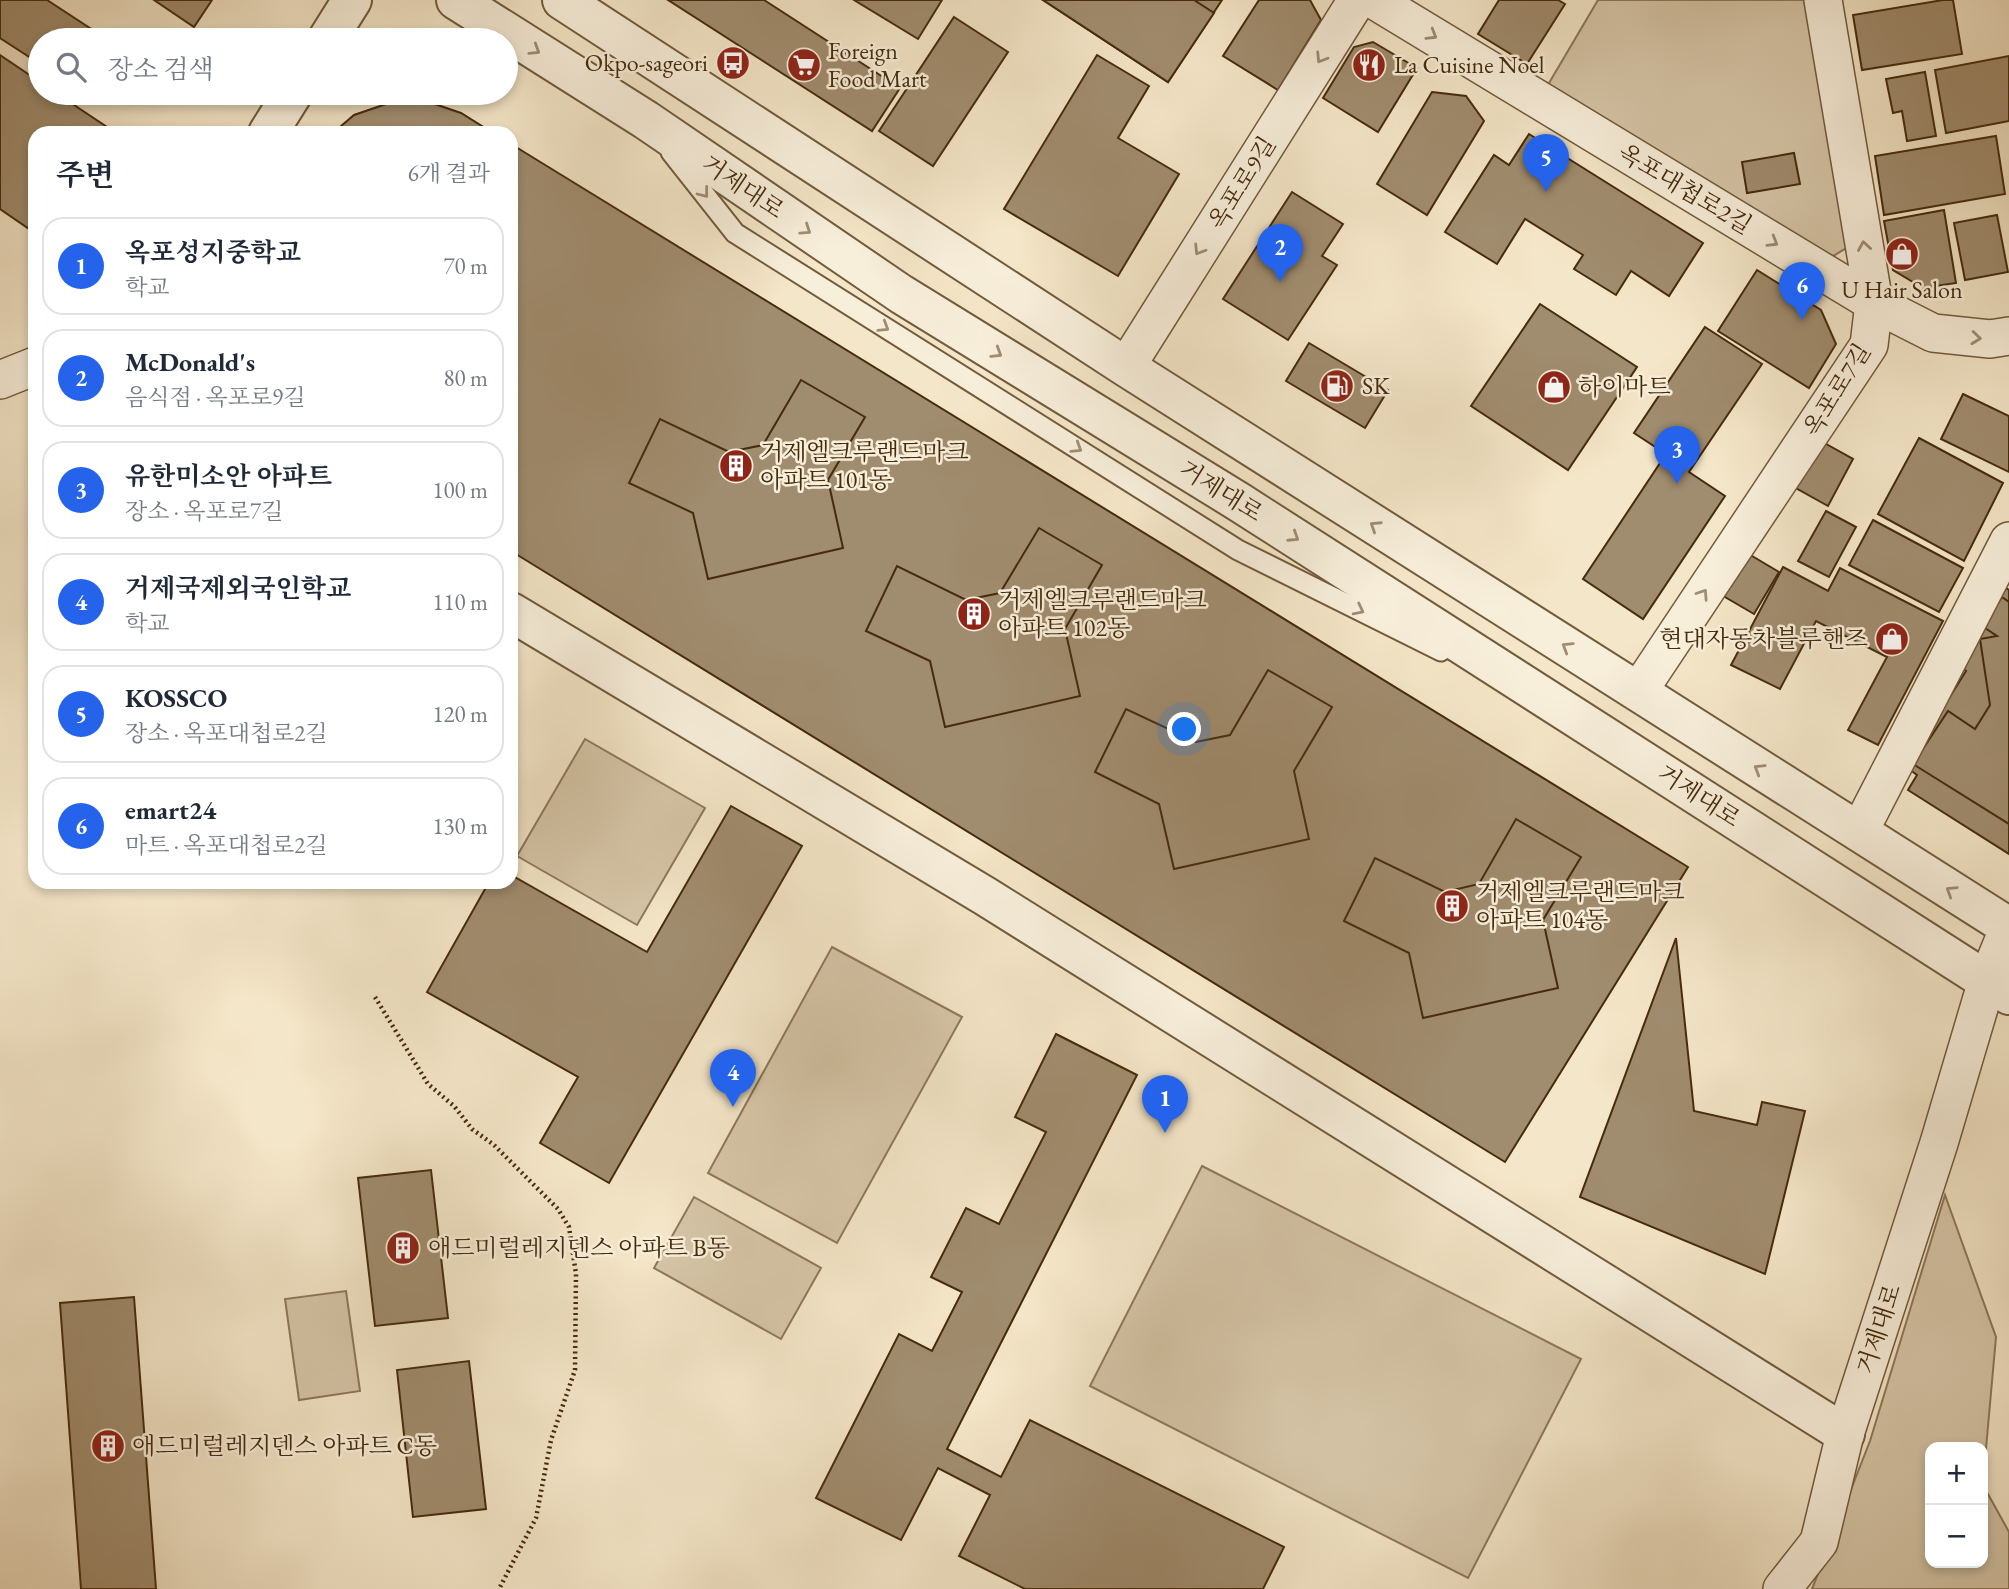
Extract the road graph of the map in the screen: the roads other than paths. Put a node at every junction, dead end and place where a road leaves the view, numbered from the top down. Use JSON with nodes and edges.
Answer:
{"nodes":[{"id":1,"x":352,"y":0,"type":"edge"},
{"id":2,"x":456,"y":0,"type":"edge"},
{"id":3,"x":562,"y":0,"type":"edge"},
{"id":4,"x":1357,"y":0,"type":"edge"},
{"id":5,"x":1374,"y":0,"type":"edge"},
{"id":6,"x":1823,"y":0,"type":"edge"},
{"id":7,"x":334,"y":28,"type":"edge"},
{"id":8,"x":500,"y":28,"type":"edge"},
{"id":9,"x":518,"y":39,"type":"edge"},
{"id":10,"x":286,"y":105,"type":"edge"},
{"id":11,"x":272,"y":126,"type":"edge"},
{"id":12,"x":1874,"y":303,"type":"junction"},
{"id":13,"x":2009,"y":336,"type":"edge"},
{"id":14,"x":1126,"y":367,"type":"junction"},
{"id":15,"x":28,"y":369,"type":"edge"},
{"id":16,"x":0,"y":380,"type":"edge"},
{"id":17,"x":2009,"y":541,"type":"edge"},
{"id":18,"x":518,"y":615,"type":"edge"},
{"id":19,"x":1638,"y":692,"type":"junction"},
{"id":20,"x":1859,"y":832,"type":"junction"},
{"id":21,"x":2009,"y":927,"type":"edge"},
{"id":22,"x":1998,"y":988,"type":"edge"},
{"id":23,"x":1845,"y":1434,"type":"junction"},
{"id":24,"x":1782,"y":1589,"type":"edge"}],
"edges":[{"from":1,"to":7,"type":"street"},
{"from":2,"to":8,"type":"street","name":"거제대로","one_way":true},
{"from":3,"to":14,"type":"street","name":"거제대로"},
{"from":4,"to":14,"type":"street","name":"옥포로9길","one_way":true},
{"from":5,"to":12,"type":"street","name":"옥포대첩로2길","one_way":true},
{"from":12,"to":6,"type":"street","name":"옥포로7길","one_way":true},
{"from":9,"to":22,"type":"street","name":"거제대로","one_way":true},
{"from":10,"to":11,"type":"street"},
{"from":12,"to":13,"type":"street","name":"옥포대첩로2길","one_way":true},
{"from":19,"to":12,"type":"street","name":"옥포로7길","one_way":true},
{"from":19,"to":14,"type":"street","name":"거제대로","one_way":true},
{"from":15,"to":16,"type":"street"},
{"from":17,"to":20,"type":"street"},
{"from":18,"to":23,"type":"street"},
{"from":20,"to":19,"type":"street","name":"거제대로","one_way":true},
{"from":21,"to":20,"type":"street","name":"거제대로","one_way":true},
{"from":21,"to":22,"type":"street","name":"거제대로"},
{"from":22,"to":23,"type":"street","name":"거제대로"},
{"from":23,"to":24,"type":"street","name":"거제대로"}]}
